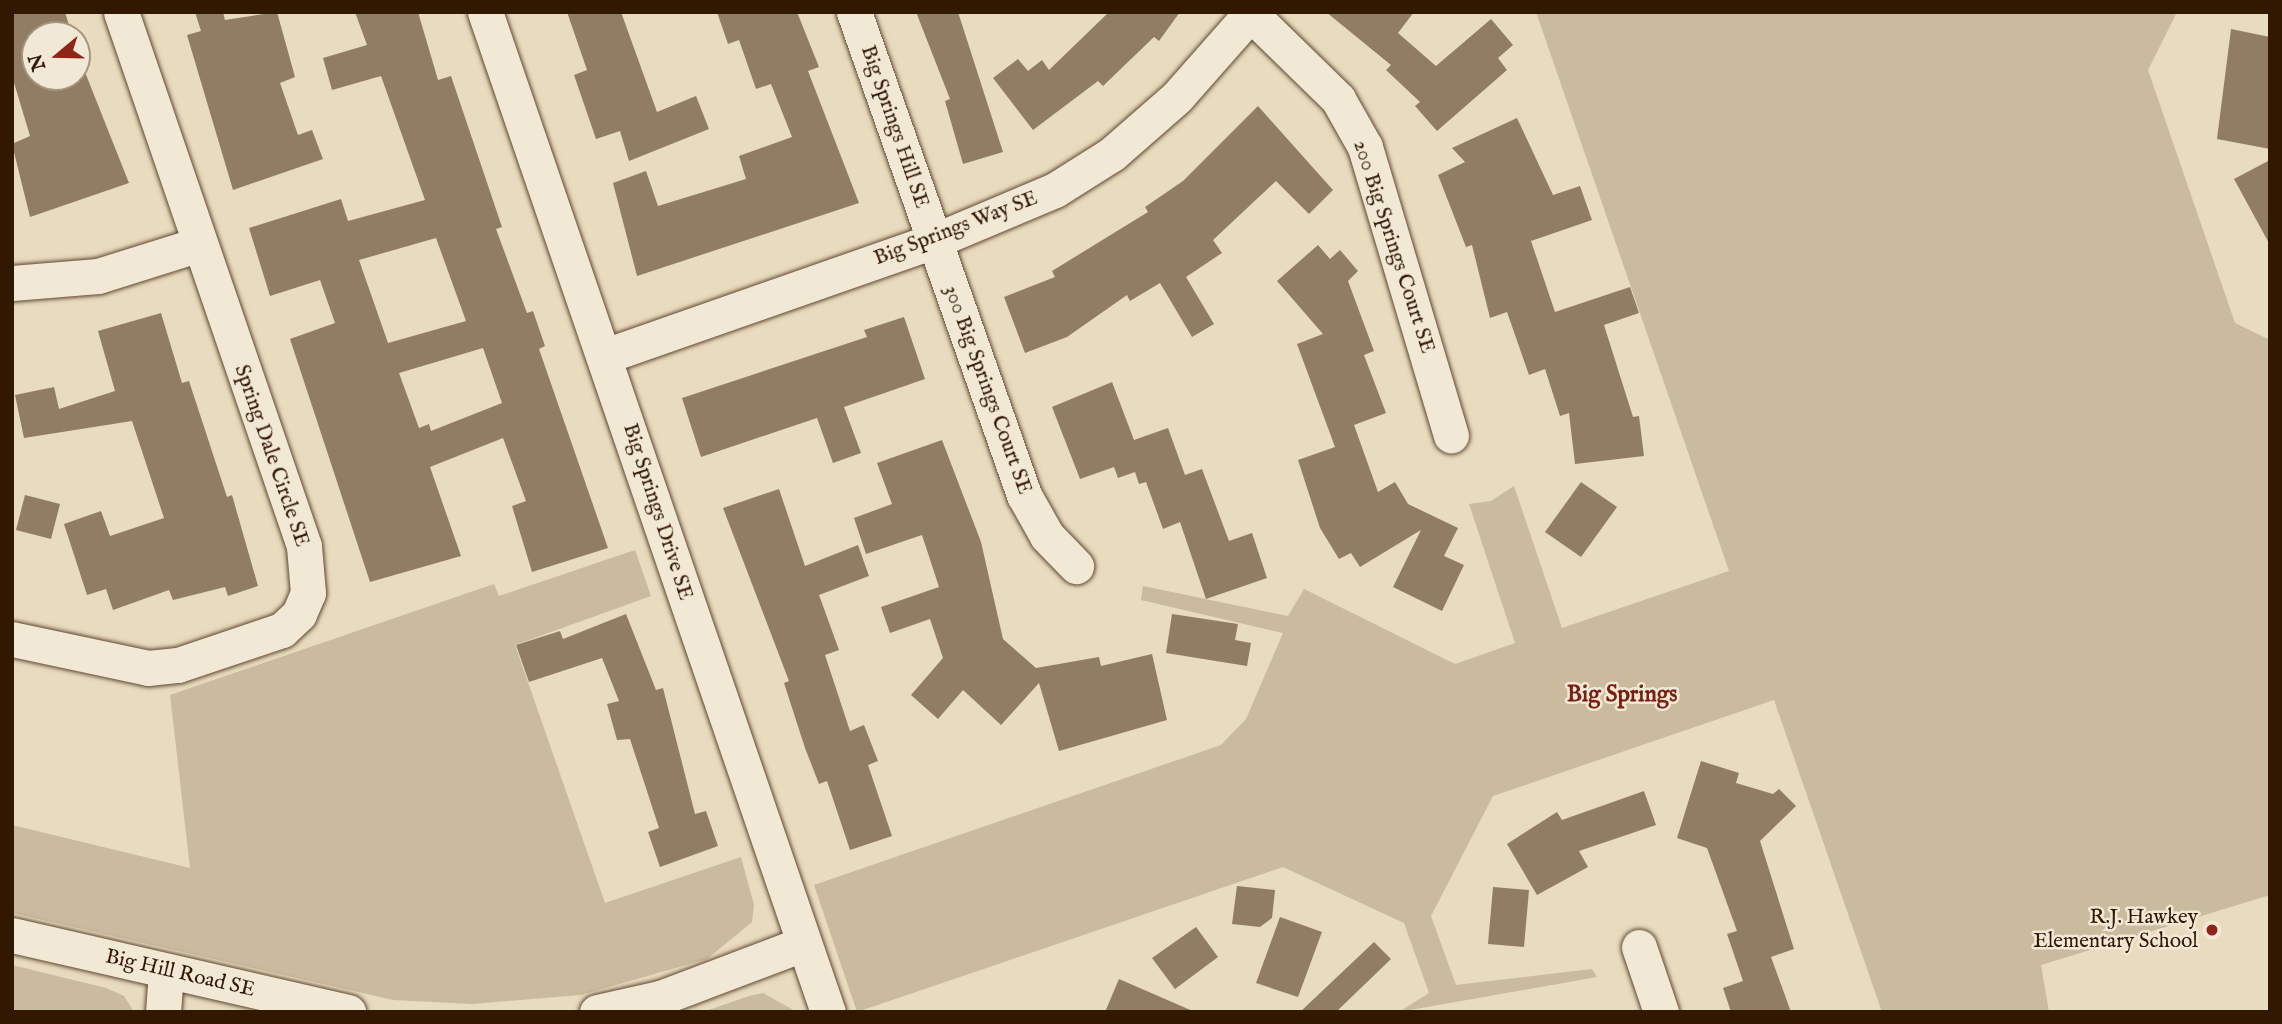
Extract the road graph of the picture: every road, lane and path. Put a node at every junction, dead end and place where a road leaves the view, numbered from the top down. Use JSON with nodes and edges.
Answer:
{"nodes":[{"id":1,"x":121,"y":12,"type":"edge"},
{"id":2,"x":485,"y":12,"type":"edge"},
{"id":3,"x":854,"y":12,"type":"edge"},
{"id":4,"x":1252,"y":13,"type":"edge"},
{"id":5,"x":934,"y":241,"type":"junction"},
{"id":6,"x":197,"y":244,"type":"junction"},
{"id":7,"x":12,"y":283,"type":"edge"},
{"id":8,"x":605,"y":356,"type":"junction"},
{"id":9,"x":1451,"y":435,"type":"dead end"},
{"id":10,"x":1076,"y":566,"type":"dead end"},
{"id":11,"x":12,"y":639,"type":"edge"},
{"id":12,"x":12,"y":935,"type":"edge"},
{"id":13,"x":803,"y":944,"type":"junction"},
{"id":14,"x":1639,"y":947,"type":"dead end"},
{"id":15,"x":166,"y":972,"type":"junction"},
{"id":16,"x":163,"y":1012,"type":"edge"},
{"id":17,"x":348,"y":1012,"type":"edge"},
{"id":18,"x":597,"y":1012,"type":"edge"},
{"id":19,"x":828,"y":1012,"type":"edge"},
{"id":20,"x":1661,"y":1012,"type":"edge"}],
"edges":[{"from":1,"to":6,"type":"street","name":"Spring Dale Circle SE"},
{"from":2,"to":8,"type":"street","name":"Big Springs Drive SE"},
{"from":3,"to":5,"type":"street","name":"Big Springs Hill SE"},
{"from":4,"to":5,"type":"street","name":"Big Springs Way SE"},
{"from":4,"to":9,"type":"street","name":"200 Big Springs Court SE"},
{"from":5,"to":8,"type":"street","name":"Big Springs Way SE"},
{"from":5,"to":10,"type":"street","name":"300 Big Springs Court SE"},
{"from":6,"to":7,"type":"street"},
{"from":6,"to":11,"type":"street","name":"Spring Dale Circle SE"},
{"from":8,"to":13,"type":"street","name":"Big Springs Drive SE"},
{"from":12,"to":15,"type":"street","name":"Big Hill Road SE"},
{"from":13,"to":18,"type":"street"},
{"from":13,"to":19,"type":"street","name":"Big Springs Drive SE"},
{"from":14,"to":20,"type":"street"},
{"from":15,"to":16,"type":"street"},
{"from":15,"to":17,"type":"street","name":"Big Hill Road SE"}]}
